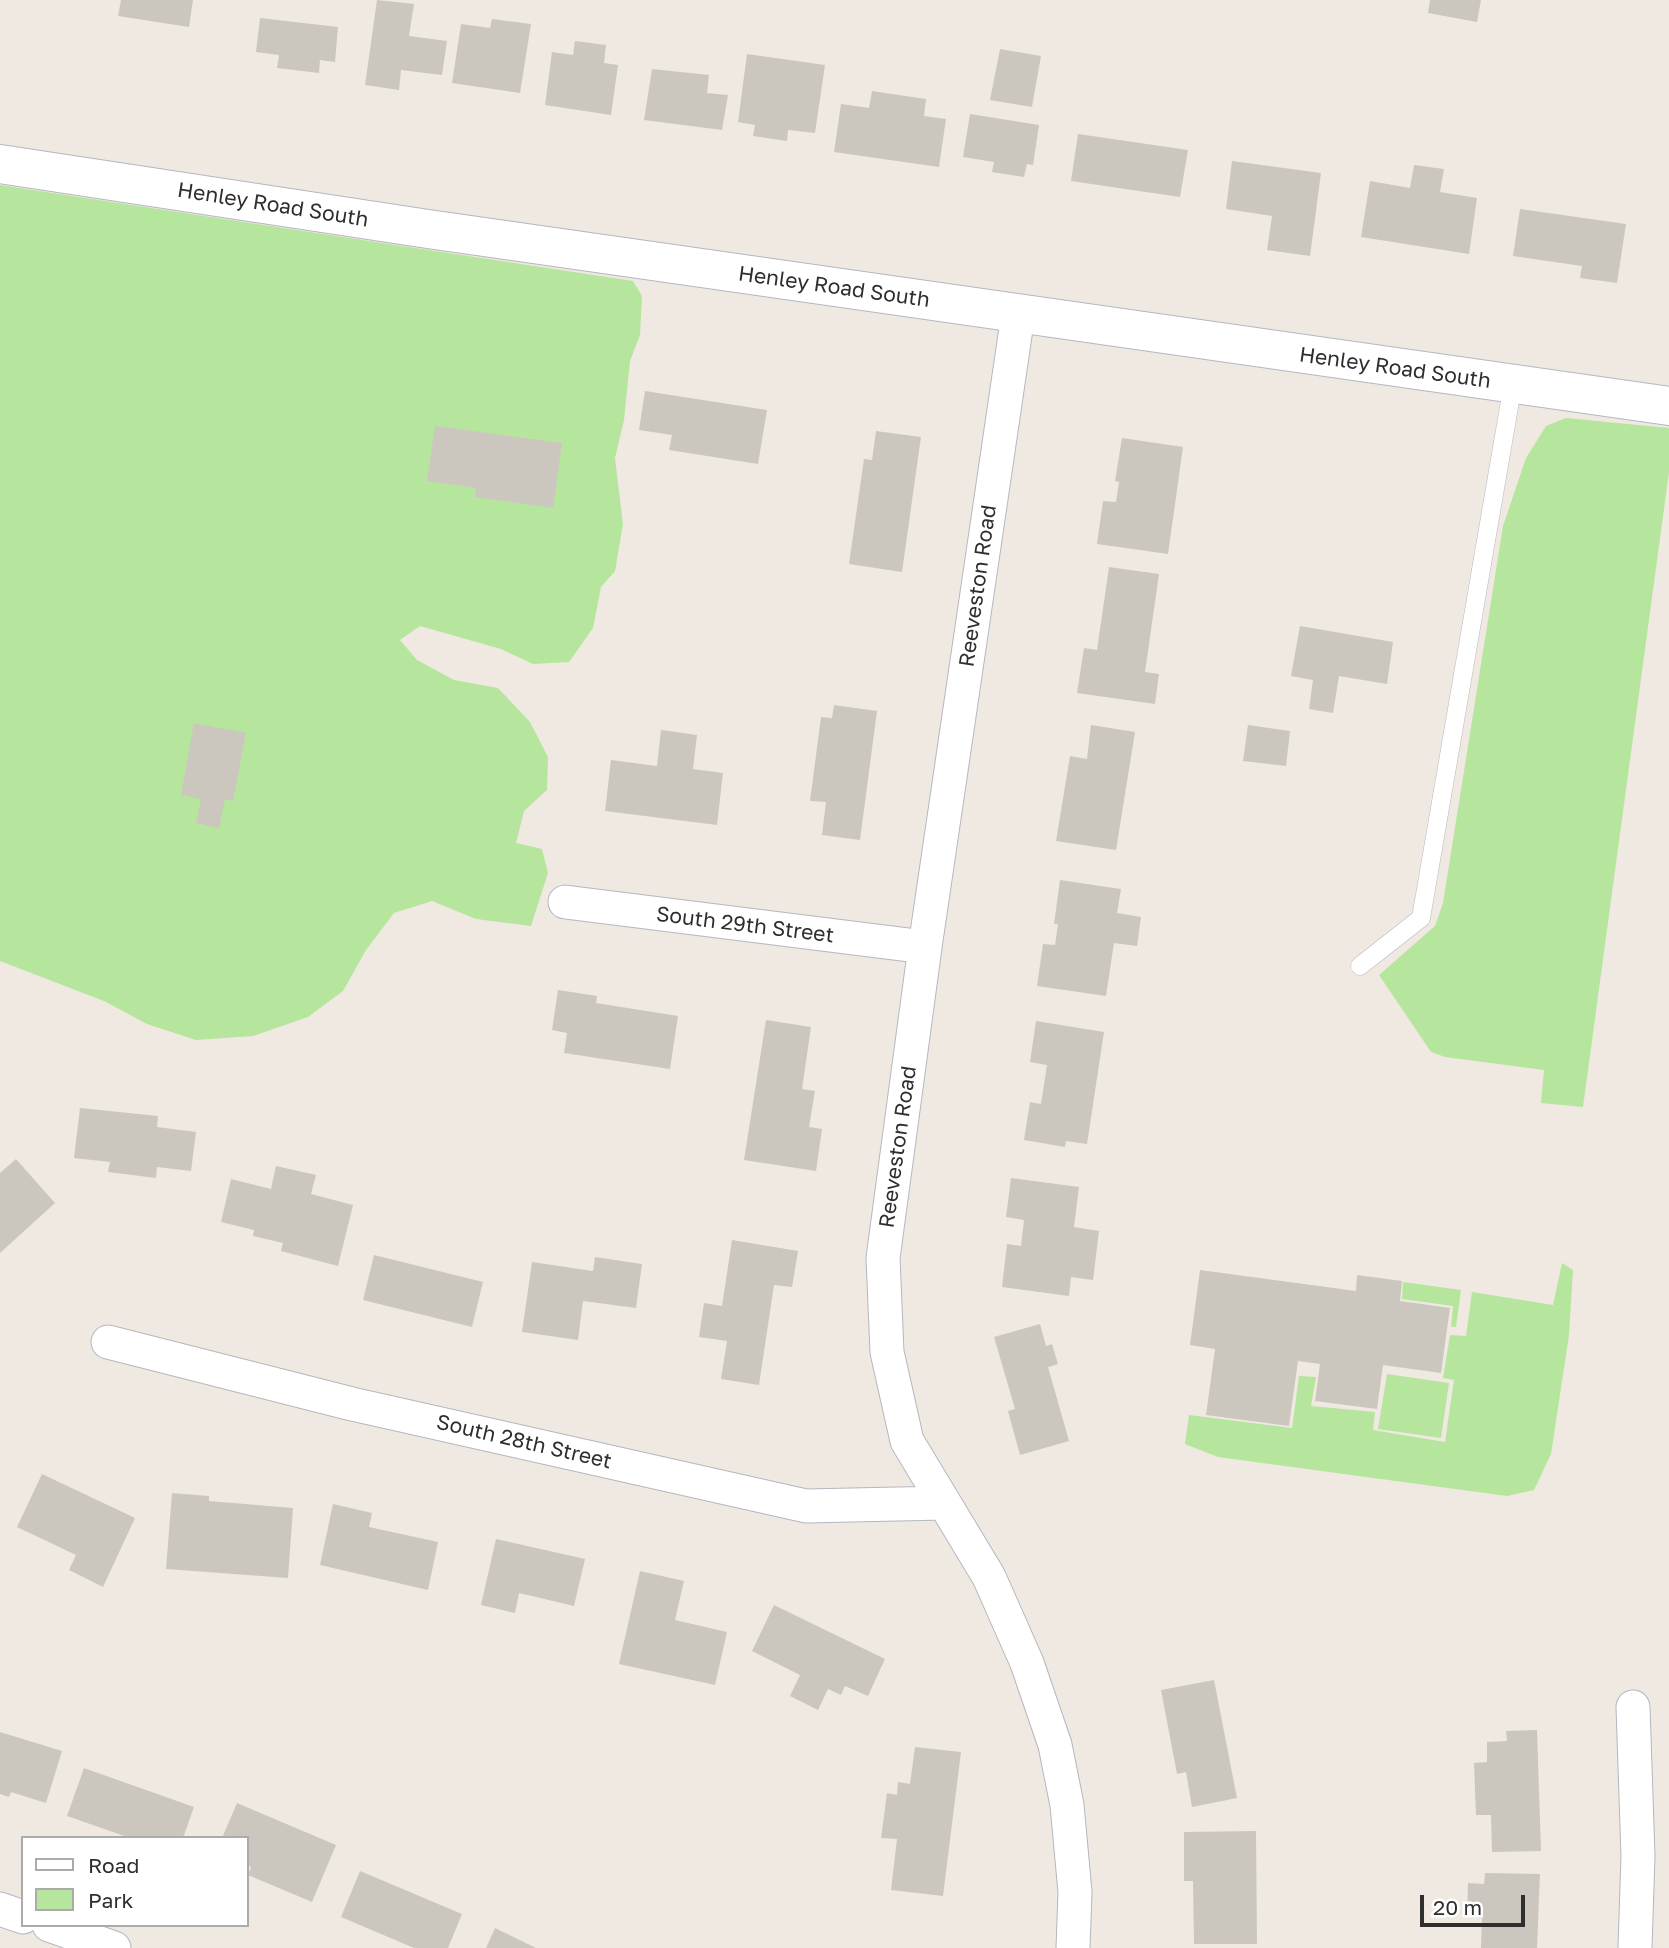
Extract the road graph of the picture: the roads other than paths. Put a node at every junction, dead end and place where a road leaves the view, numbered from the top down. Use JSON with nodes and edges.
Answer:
{"nodes":[{"id":1,"x":0,"y":164,"type":"edge"},
{"id":2,"x":1018,"y":315,"type":"junction"},
{"id":3,"x":1513,"y":384,"type":"junction"},
{"id":4,"x":1669,"y":406,"type":"edge"},
{"id":5,"x":565,"y":902,"type":"dead end"},
{"id":6,"x":925,"y":947,"type":"junction"},
{"id":7,"x":1360,"y":966,"type":"dead end"},
{"id":8,"x":108,"y":1342,"type":"dead end"},
{"id":9,"x":944,"y":1503,"type":"junction"},
{"id":10,"x":1633,"y":1707,"type":"dead end"},
{"id":11,"x":0,"y":1909,"type":"edge"},
{"id":12,"x":21,"y":1916,"type":"edge"},
{"id":13,"x":54,"y":1927,"type":"edge"},
{"id":14,"x":114,"y":1948,"type":"edge"},
{"id":15,"x":1073,"y":1948,"type":"edge"},
{"id":16,"x":1635,"y":1948,"type":"edge"}],
"edges":[{"from":1,"to":2,"type":"street","name":"Henley Road South"},
{"from":2,"to":3,"type":"street","name":"Henley Road South"},
{"from":2,"to":6,"type":"street","name":"Reeveston Road"},
{"from":3,"to":4,"type":"street","name":"Henley Road South"},
{"from":3,"to":7,"type":"lane"},
{"from":5,"to":6,"type":"street","name":"South 29th Street"},
{"from":6,"to":9,"type":"street","name":"Reeveston Road"},
{"from":8,"to":9,"type":"street","name":"South 28th Street"},
{"from":9,"to":15,"type":"street","name":"Reeveston Road"},
{"from":10,"to":16,"type":"street"},
{"from":11,"to":12,"type":"street"},
{"from":13,"to":14,"type":"street"}]}
